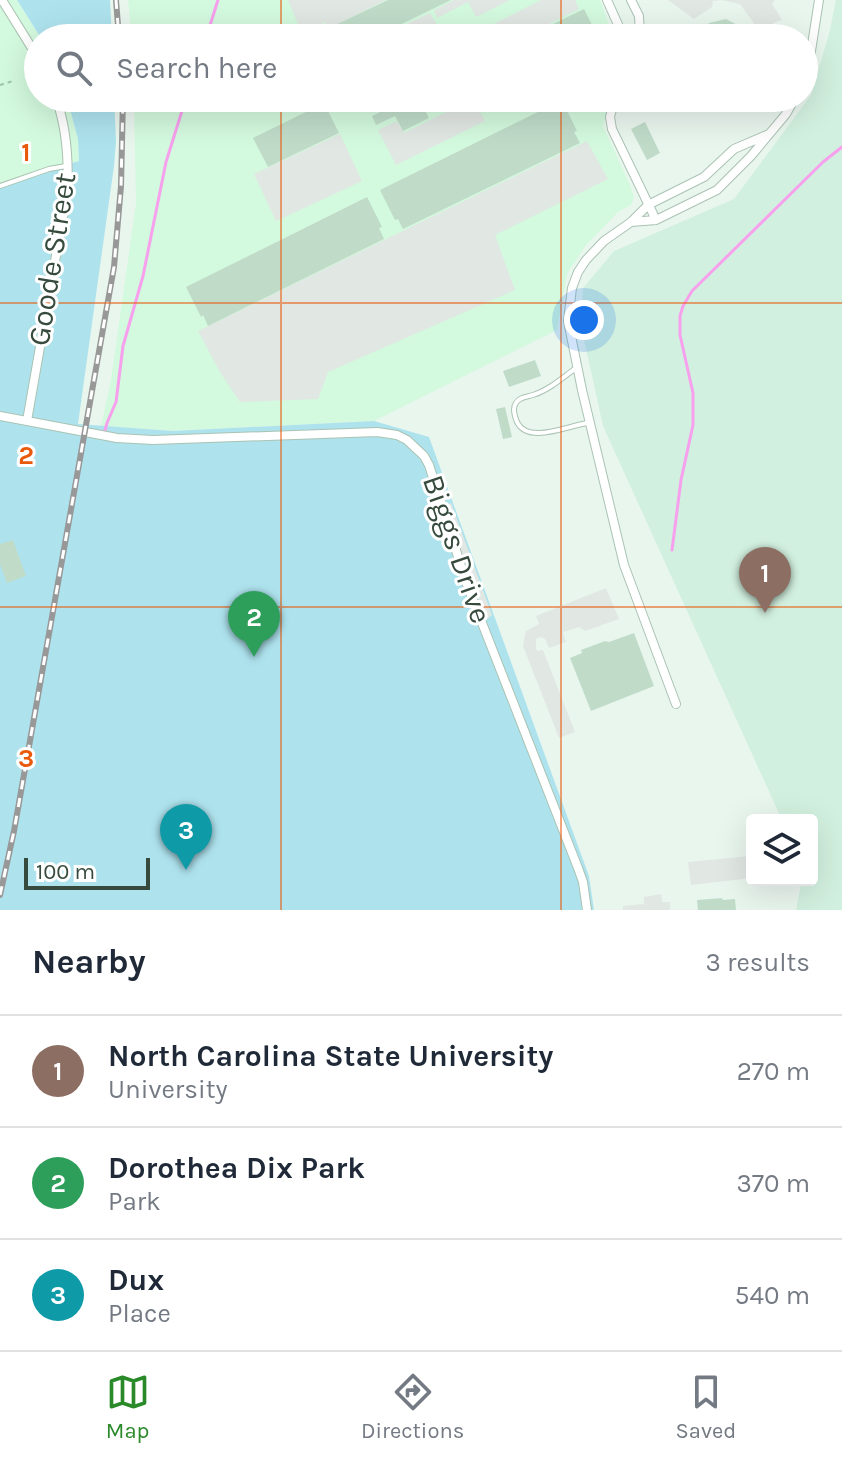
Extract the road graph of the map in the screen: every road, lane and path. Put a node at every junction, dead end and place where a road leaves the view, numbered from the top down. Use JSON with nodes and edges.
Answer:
{"nodes":[{"id":1,"x":2,"y":0,"type":"edge"},
{"id":2,"x":607,"y":0,"type":"edge"},
{"id":3,"x":631,"y":0,"type":"edge"},
{"id":4,"x":819,"y":0,"type":"edge"},
{"id":5,"x":618,"y":24,"type":"edge"},
{"id":6,"x":639,"y":24,"type":"edge"},
{"id":7,"x":815,"y":24,"type":"edge"},
{"id":8,"x":24,"y":35,"type":"edge"},
{"id":9,"x":13,"y":81,"type":"dead end"},
{"id":10,"x":0,"y":85,"type":"edge"},
{"id":11,"x":60,"y":112,"type":"edge"},
{"id":12,"x":611,"y":112,"type":"edge"},
{"id":13,"x":787,"y":112,"type":"edge"},
{"id":14,"x":769,"y":134,"type":"junction"},
{"id":15,"x":68,"y":166,"type":"junction"},
{"id":16,"x":0,"y":186,"type":"edge"},
{"id":17,"x":648,"y":205,"type":"junction"},
{"id":18,"x":656,"y":220,"type":"junction"},
{"id":19,"x":631,"y":222,"type":"junction"},
{"id":20,"x":578,"y":366,"type":"junction"},
{"id":21,"x":0,"y":416,"type":"edge"},
{"id":22,"x":27,"y":421,"type":"junction"},
{"id":23,"x":590,"y":423,"type":"junction"},
{"id":24,"x":676,"y":704,"type":"dead end"},
{"id":25,"x":587,"y":910,"type":"edge"}],
"edges":[{"from":1,"to":8,"type":"street"},
{"from":2,"to":5,"type":"street"},
{"from":3,"to":6,"type":"street"},
{"from":4,"to":7,"type":"street"},
{"from":9,"to":10,"type":"path"},
{"from":11,"to":15,"type":"street","name":"Goode Street"},
{"from":12,"to":17,"type":"street"},
{"from":13,"to":14,"type":"street"},
{"from":14,"to":17,"type":"street"},
{"from":14,"to":18,"type":"street"},
{"from":15,"to":16,"type":"lane"},
{"from":15,"to":22,"type":"street","name":"Goode Street"},
{"from":17,"to":18,"type":"street"},
{"from":17,"to":19,"type":"street"},
{"from":18,"to":19,"type":"street"},
{"from":19,"to":20,"type":"street"},
{"from":20,"to":23,"type":"street"},
{"from":20,"to":23,"type":"lane"},
{"from":21,"to":22,"type":"street","name":"Biggs Drive"},
{"from":22,"to":25,"type":"street","name":"Biggs Drive"},
{"from":23,"to":24,"type":"street"}]}
